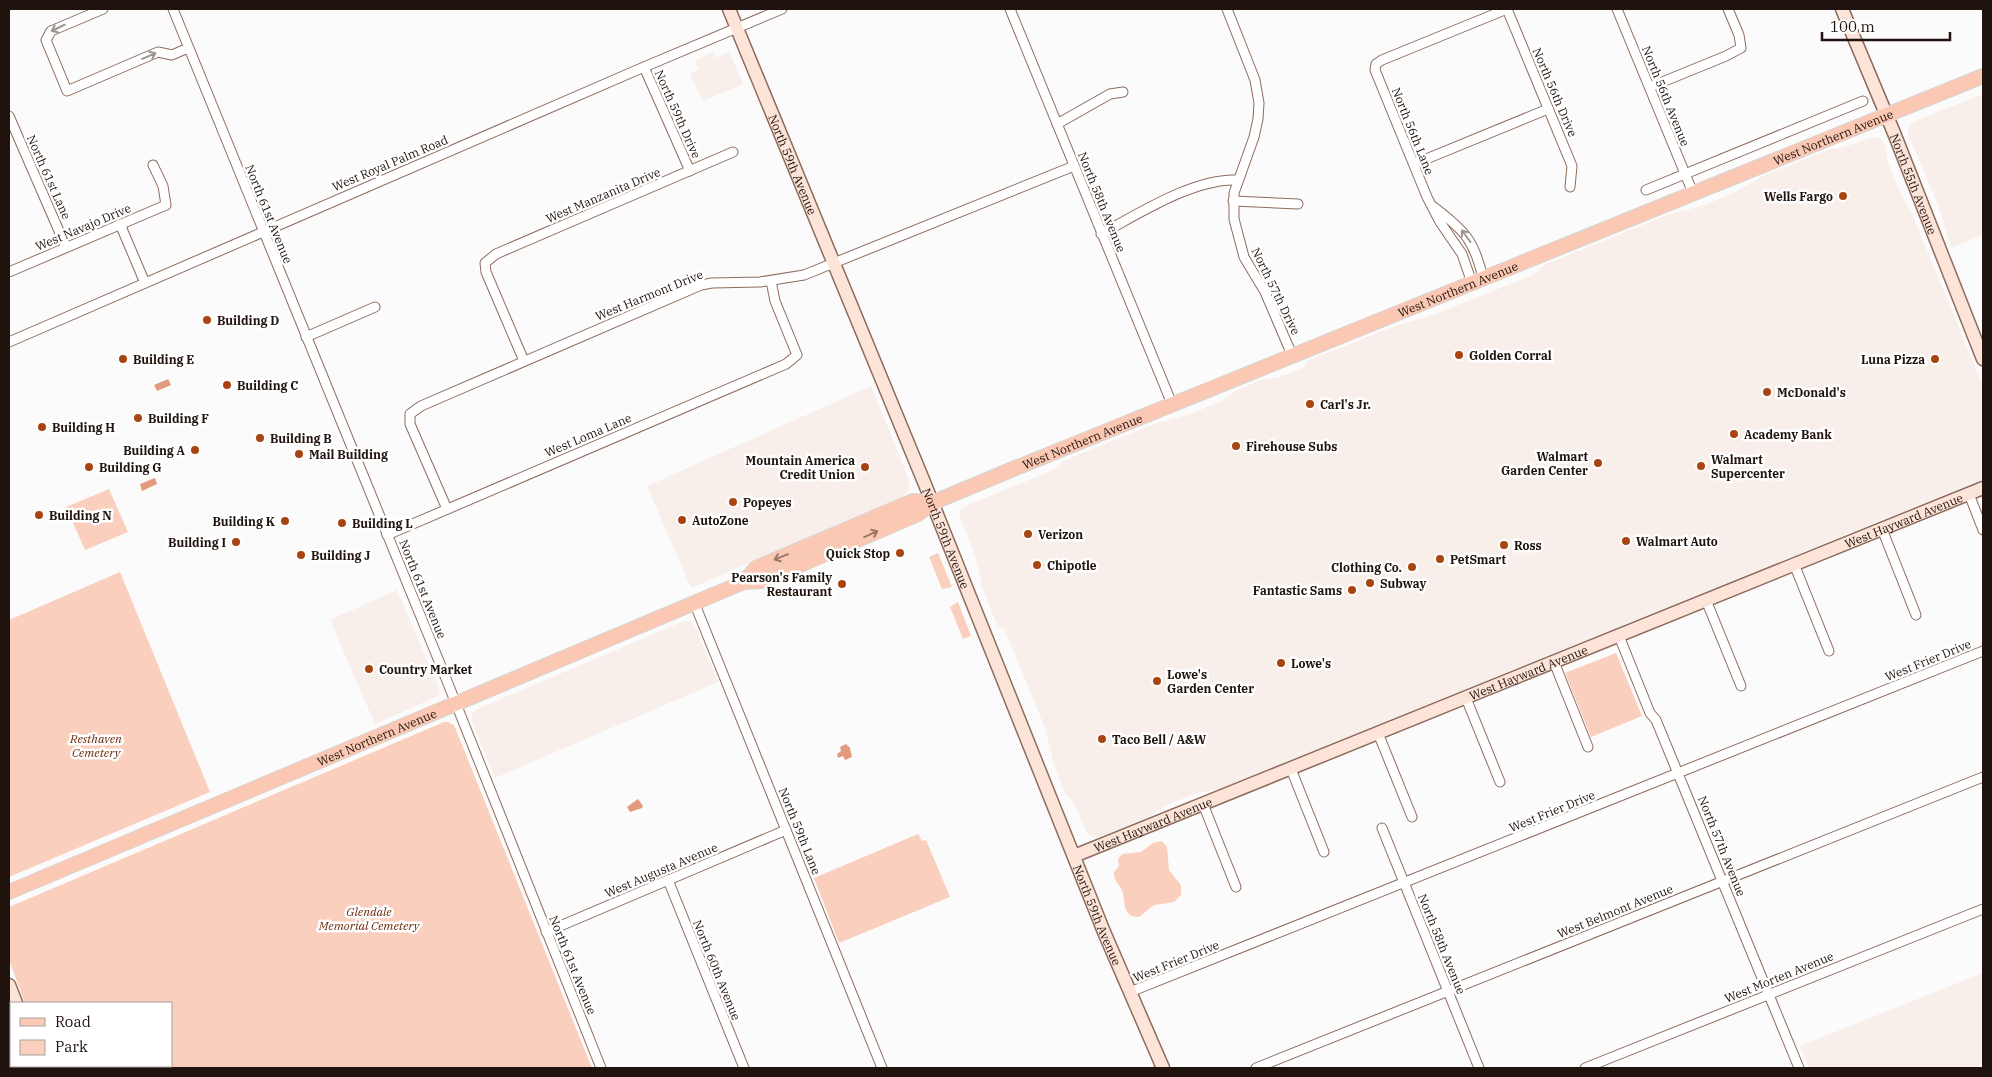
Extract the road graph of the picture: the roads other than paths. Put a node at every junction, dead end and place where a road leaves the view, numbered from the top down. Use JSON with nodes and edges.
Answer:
{"nodes":[{"id":1,"x":103,"y":9,"type":"edge"},
{"id":2,"x":173,"y":9,"type":"edge"},
{"id":3,"x":729,"y":9,"type":"edge"},
{"id":4,"x":782,"y":9,"type":"edge"},
{"id":5,"x":1010,"y":9,"type":"edge"},
{"id":6,"x":1227,"y":9,"type":"edge"},
{"id":7,"x":1507,"y":9,"type":"edge"},
{"id":8,"x":1617,"y":9,"type":"edge"},
{"id":9,"x":1728,"y":9,"type":"edge"},
{"id":10,"x":1842,"y":9,"type":"edge"},
{"id":11,"x":737,"y":27,"type":"junction"},
{"id":12,"x":188,"y":48,"type":"junction"},
{"id":13,"x":644,"y":66,"type":"junction"},
{"id":14,"x":1983,"y":76,"type":"edge"},
{"id":15,"x":1650,"y":87,"type":"junction"},
{"id":16,"x":1123,"y":92,"type":"dead end"},
{"id":17,"x":1863,"y":101,"type":"dead end"},
{"id":18,"x":1548,"y":109,"type":"junction"},
{"id":19,"x":1887,"y":115,"type":"junction"},
{"id":20,"x":9,"y":116,"type":"edge"},
{"id":21,"x":1057,"y":124,"type":"junction"},
{"id":22,"x":733,"y":152,"type":"dead end"},
{"id":23,"x":1414,"y":164,"type":"junction"},
{"id":24,"x":153,"y":165,"type":"dead end"},
{"id":25,"x":1074,"y":166,"type":"junction"},
{"id":26,"x":690,"y":172,"type":"junction"},
{"id":27,"x":1685,"y":174,"type":"junction"},
{"id":28,"x":1237,"y":180,"type":"junction"},
{"id":29,"x":1570,"y":187,"type":"dead end"},
{"id":30,"x":1646,"y":190,"type":"dead end"},
{"id":31,"x":1692,"y":193,"type":"junction"},
{"id":32,"x":1234,"y":201,"type":"junction"},
{"id":33,"x":1298,"y":204,"type":"dead end"},
{"id":34,"x":1432,"y":206,"type":"junction"},
{"id":35,"x":120,"y":224,"type":"junction"},
{"id":36,"x":263,"y":232,"type":"junction"},
{"id":37,"x":1101,"y":234,"type":"junction"},
{"id":38,"x":66,"y":248,"type":"junction"},
{"id":39,"x":834,"y":264,"type":"junction"},
{"id":40,"x":9,"y":272,"type":"edge"},
{"id":41,"x":771,"y":281,"type":"junction"},
{"id":42,"x":1477,"y":281,"type":"junction"},
{"id":43,"x":145,"y":283,"type":"junction"},
{"id":44,"x":375,"y":307,"type":"dead end"},
{"id":45,"x":306,"y":337,"type":"junction"},
{"id":46,"x":9,"y":342,"type":"edge"},
{"id":47,"x":1292,"y":355,"type":"junction"},
{"id":48,"x":1983,"y":358,"type":"edge"},
{"id":49,"x":524,"y":361,"type":"junction"},
{"id":50,"x":1172,"y":404,"type":"junction"},
{"id":51,"x":1983,"y":488,"type":"edge"},
{"id":52,"x":1969,"y":494,"type":"junction"},
{"id":53,"x":932,"y":502,"type":"junction"},
{"id":54,"x":447,"y":509,"type":"junction"},
{"id":55,"x":1882,"y":529,"type":"junction"},
{"id":56,"x":1983,"y":530,"type":"edge"},
{"id":57,"x":387,"y":535,"type":"junction"},
{"id":58,"x":1794,"y":564,"type":"junction"},
{"id":59,"x":1706,"y":600,"type":"junction"},
{"id":60,"x":694,"y":602,"type":"junction"},
{"id":61,"x":1916,"y":615,"type":"dead end"},
{"id":62,"x":1619,"y":636,"type":"junction"},
{"id":63,"x":1829,"y":651,"type":"dead end"},
{"id":64,"x":1983,"y":651,"type":"edge"},
{"id":65,"x":1554,"y":662,"type":"junction"},
{"id":66,"x":1741,"y":686,"type":"dead end"},
{"id":67,"x":1466,"y":698,"type":"junction"},
{"id":68,"x":456,"y":704,"type":"junction"},
{"id":69,"x":1378,"y":734,"type":"junction"},
{"id":70,"x":1588,"y":747,"type":"dead end"},
{"id":71,"x":1291,"y":769,"type":"junction"},
{"id":72,"x":1678,"y":774,"type":"junction"},
{"id":73,"x":1983,"y":777,"type":"edge"},
{"id":74,"x":1500,"y":782,"type":"dead end"},
{"id":75,"x":1203,"y":804,"type":"junction"},
{"id":76,"x":1412,"y":817,"type":"dead end"},
{"id":77,"x":1382,"y":828,"type":"dead end"},
{"id":78,"x":786,"y":830,"type":"junction"},
{"id":79,"x":1324,"y":852,"type":"dead end"},
{"id":80,"x":1074,"y":856,"type":"junction"},
{"id":81,"x":668,"y":880,"type":"junction"},
{"id":82,"x":1723,"y":882,"type":"junction"},
{"id":83,"x":1404,"y":883,"type":"junction"},
{"id":84,"x":1236,"y":887,"type":"dead end"},
{"id":85,"x":9,"y":892,"type":"edge"},
{"id":86,"x":1983,"y":909,"type":"edge"},
{"id":87,"x":546,"y":932,"type":"junction"},
{"id":88,"x":9,"y":985,"type":"edge"},
{"id":89,"x":1448,"y":991,"type":"junction"},
{"id":90,"x":1130,"y":992,"type":"junction"},
{"id":91,"x":1769,"y":995,"type":"junction"},
{"id":92,"x":16,"y":1002,"type":"edge"},
{"id":93,"x":601,"y":1068,"type":"edge"},
{"id":94,"x":744,"y":1068,"type":"edge"},
{"id":95,"x":882,"y":1068,"type":"edge"},
{"id":96,"x":1163,"y":1068,"type":"edge"},
{"id":97,"x":1256,"y":1068,"type":"edge"},
{"id":98,"x":1479,"y":1068,"type":"edge"},
{"id":99,"x":1585,"y":1068,"type":"edge"},
{"id":100,"x":1799,"y":1068,"type":"edge"}],
"edges":[{"from":1,"to":12,"type":"street","one_way":true},
{"from":2,"to":12,"type":"street","name":"North 61st Avenue"},
{"from":3,"to":11,"type":"street","name":"North 59th Avenue"},
{"from":4,"to":11,"type":"street","name":"West Royal Palm Road"},
{"from":5,"to":21,"type":"street","name":"North 58th Avenue"},
{"from":6,"to":28,"type":"street","name":"North 57th Drive"},
{"from":7,"to":18,"type":"street","name":"North 56th Drive"},
{"from":7,"to":23,"type":"street","name":"North 56th Lane"},
{"from":8,"to":15,"type":"street","name":"North 56th Avenue"},
{"from":9,"to":15,"type":"street"},
{"from":10,"to":19,"type":"street","name":"North 55th Avenue"},
{"from":11,"to":13,"type":"street","name":"West Royal Palm Road"},
{"from":11,"to":39,"type":"street","name":"North 59th Avenue"},
{"from":12,"to":36,"type":"street","name":"North 61st Avenue"},
{"from":13,"to":26,"type":"street","name":"North 59th Drive"},
{"from":13,"to":36,"type":"street","name":"West Royal Palm Road"},
{"from":14,"to":19,"type":"main road","name":"West Northern Avenue"},
{"from":15,"to":27,"type":"street","name":"North 56th Avenue"},
{"from":16,"to":21,"type":"street"},
{"from":17,"to":27,"type":"street","name":"West Northern Avenue"},
{"from":18,"to":23,"type":"street"},
{"from":18,"to":29,"type":"street","name":"North 56th Drive"},
{"from":19,"to":31,"type":"main road","name":"West Northern Avenue"},
{"from":19,"to":48,"type":"street","name":"North 55th Avenue"},
{"from":20,"to":38,"type":"street","name":"North 61st Lane"},
{"from":21,"to":25,"type":"street","name":"North 58th Avenue"},
{"from":22,"to":26,"type":"street","name":"West Manzanita Drive"},
{"from":23,"to":34,"type":"street","name":"North 56th Lane"},
{"from":24,"to":35,"type":"street","name":"West Navajo Drive"},
{"from":25,"to":37,"type":"street","name":"North 58th Avenue"},
{"from":25,"to":39,"type":"street","name":"West Harmont Drive"},
{"from":26,"to":49,"type":"street","name":"West Manzanita Drive"},
{"from":27,"to":30,"type":"street","name":"West Northern Avenue"},
{"from":27,"to":31,"type":"street","name":"North 56th Avenue"},
{"from":28,"to":32,"type":"street","name":"North 57th Drive"},
{"from":28,"to":37,"type":"street"},
{"from":31,"to":42,"type":"main road","name":"West Northern Avenue"},
{"from":32,"to":33,"type":"street"},
{"from":32,"to":47,"type":"street","name":"North 57th Drive"},
{"from":34,"to":42,"type":"street","name":"North 56th Lane"},
{"from":42,"to":34,"type":"street","name":"North 56th Lane","one_way":true},
{"from":35,"to":38,"type":"street","name":"West Navajo Drive"},
{"from":35,"to":43,"type":"street"},
{"from":36,"to":43,"type":"street","name":"West Royal Palm Road"},
{"from":36,"to":45,"type":"street","name":"North 61st Avenue"},
{"from":37,"to":50,"type":"street","name":"North 58th Avenue"},
{"from":38,"to":40,"type":"street","name":"West Navajo Drive"},
{"from":39,"to":41,"type":"street","name":"West Harmont Drive"},
{"from":39,"to":53,"type":"street","name":"North 59th Avenue"},
{"from":41,"to":49,"type":"street","name":"West Harmont Drive"},
{"from":41,"to":54,"type":"street","name":"West Loma Lane"},
{"from":42,"to":47,"type":"main road","name":"West Northern Avenue"},
{"from":43,"to":46,"type":"street","name":"West Royal Palm Road"},
{"from":44,"to":45,"type":"street"},
{"from":45,"to":57,"type":"street","name":"North 61st Avenue"},
{"from":47,"to":50,"type":"main road","name":"West Northern Avenue"},
{"from":49,"to":54,"type":"street","name":"West Harmont Drive"},
{"from":50,"to":53,"type":"main road","name":"West Northern Avenue"},
{"from":51,"to":52,"type":"street","name":"West Hayward Avenue"},
{"from":52,"to":55,"type":"street","name":"West Hayward Avenue"},
{"from":52,"to":56,"type":"street"},
{"from":53,"to":60,"type":"main road","name":"West Northern Avenue"},
{"from":53,"to":80,"type":"street","name":"North 59th Avenue"},
{"from":54,"to":57,"type":"street","name":"West Loma Lane"},
{"from":55,"to":58,"type":"street","name":"West Hayward Avenue"},
{"from":55,"to":61,"type":"street"},
{"from":57,"to":68,"type":"street","name":"North 61st Avenue"},
{"from":58,"to":59,"type":"street","name":"West Hayward Avenue"},
{"from":58,"to":63,"type":"street"},
{"from":59,"to":62,"type":"street","name":"West Hayward Avenue"},
{"from":59,"to":66,"type":"street"},
{"from":60,"to":68,"type":"main road","name":"West Northern Avenue"},
{"from":60,"to":78,"type":"street","name":"North 59th Lane"},
{"from":62,"to":65,"type":"street","name":"West Hayward Avenue"},
{"from":62,"to":72,"type":"street","name":"North 57th Avenue"},
{"from":64,"to":72,"type":"street","name":"West Frier Drive"},
{"from":65,"to":67,"type":"street","name":"West Hayward Avenue"},
{"from":65,"to":70,"type":"street"},
{"from":67,"to":69,"type":"street","name":"West Hayward Avenue"},
{"from":67,"to":74,"type":"street"},
{"from":68,"to":85,"type":"main road","name":"West Northern Avenue"},
{"from":68,"to":87,"type":"street","name":"North 61st Avenue"},
{"from":69,"to":71,"type":"street","name":"West Hayward Avenue"},
{"from":69,"to":76,"type":"street"},
{"from":71,"to":75,"type":"street","name":"West Hayward Avenue"},
{"from":71,"to":79,"type":"street"},
{"from":72,"to":82,"type":"street","name":"North 57th Avenue"},
{"from":72,"to":83,"type":"street","name":"West Frier Drive"},
{"from":73,"to":82,"type":"street","name":"West Belmont Avenue"},
{"from":75,"to":80,"type":"street","name":"West Hayward Avenue"},
{"from":75,"to":84,"type":"street"},
{"from":77,"to":83,"type":"street","name":"North 58th Avenue"},
{"from":78,"to":81,"type":"street","name":"West Augusta Avenue"},
{"from":78,"to":95,"type":"street","name":"North 59th Lane"},
{"from":80,"to":90,"type":"street","name":"North 59th Avenue"},
{"from":81,"to":87,"type":"street","name":"West Augusta Avenue"},
{"from":81,"to":94,"type":"street","name":"North 60th Avenue"},
{"from":82,"to":89,"type":"street","name":"West Belmont Avenue"},
{"from":82,"to":91,"type":"street","name":"North 57th Avenue"},
{"from":83,"to":89,"type":"street","name":"North 58th Avenue"},
{"from":83,"to":90,"type":"street","name":"West Frier Drive"},
{"from":86,"to":91,"type":"street","name":"West Morten Avenue"},
{"from":87,"to":93,"type":"street","name":"North 61st Avenue"},
{"from":88,"to":92,"type":"street"},
{"from":89,"to":97,"type":"street","name":"West Belmont Avenue"},
{"from":89,"to":98,"type":"street","name":"North 58th Avenue"},
{"from":90,"to":96,"type":"street","name":"North 59th Avenue"},
{"from":91,"to":99,"type":"street","name":"West Morten Avenue"},
{"from":91,"to":100,"type":"street","name":"North 57th Avenue"}]}
